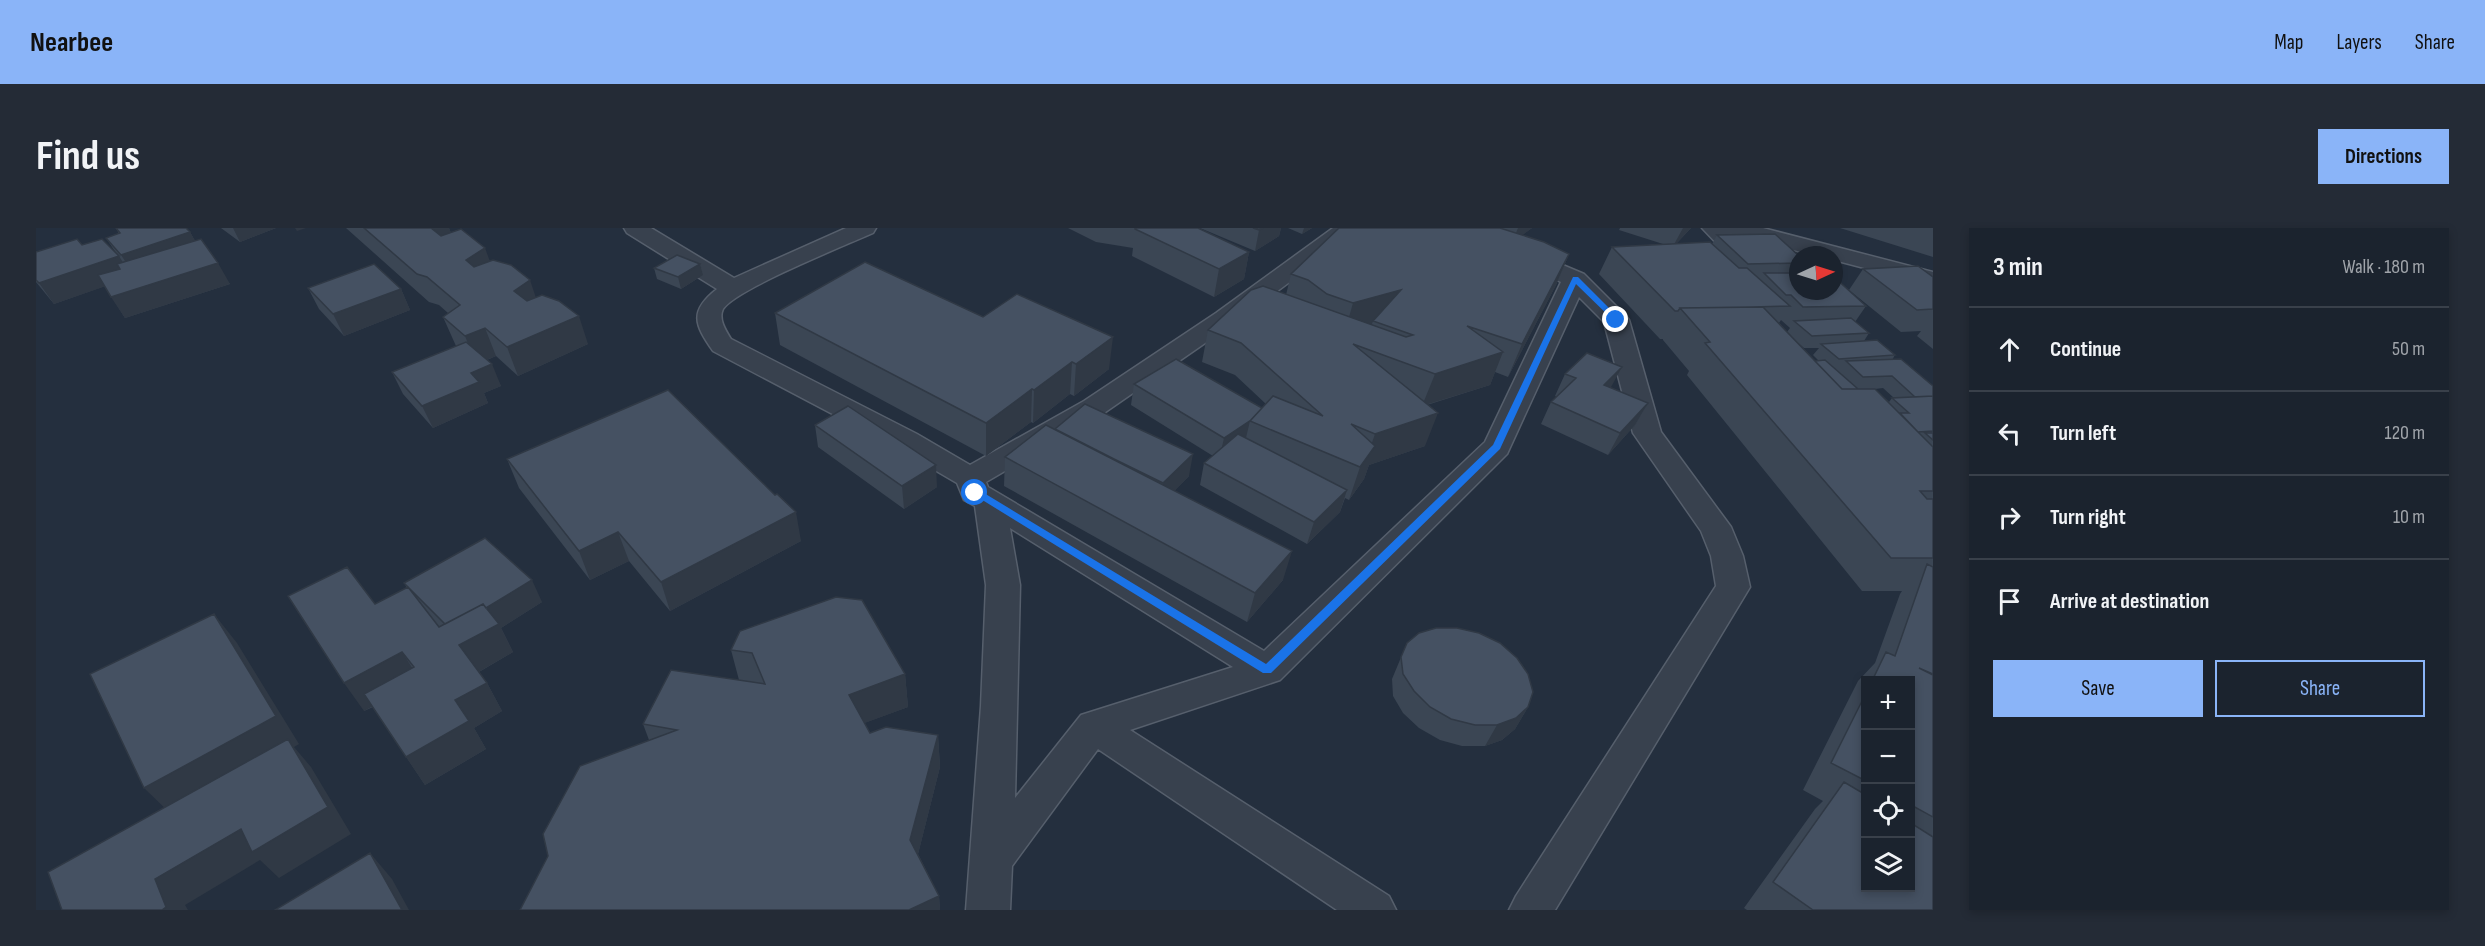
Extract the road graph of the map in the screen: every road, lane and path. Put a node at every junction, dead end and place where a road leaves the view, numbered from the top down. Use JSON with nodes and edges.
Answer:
{"nodes":[{"id":1,"x":635,"y":228,"type":"edge"},
{"id":2,"x":865,"y":228,"type":"edge"},
{"id":3,"x":1348,"y":228,"type":"edge"},
{"id":4,"x":1436,"y":228,"type":"edge"},
{"id":5,"x":1713,"y":228,"type":"edge"},
{"id":6,"x":1736,"y":228,"type":"edge"},
{"id":7,"x":1575,"y":279,"type":"junction"},
{"id":8,"x":1933,"y":279,"type":"edge"},
{"id":9,"x":1770,"y":285,"type":"edge"},
{"id":10,"x":733,"y":288,"type":"junction"},
{"id":11,"x":980,"y":490,"type":"junction"},
{"id":12,"x":1267,"y":670,"type":"junction"},
{"id":13,"x":1094,"y":726,"type":"junction"},
{"id":14,"x":991,"y":860,"type":"junction"},
{"id":15,"x":988,"y":910,"type":"edge"},
{"id":16,"x":1374,"y":910,"type":"edge"},
{"id":17,"x":1531,"y":910,"type":"edge"}],
"edges":[{"from":1,"to":10,"type":"street"},
{"from":2,"to":10,"type":"street"},
{"from":3,"to":11,"type":"street"},
{"from":4,"to":7,"type":"street"},
{"from":5,"to":9,"type":"street"},
{"from":6,"to":8,"type":"street"},
{"from":7,"to":12,"type":"street"},
{"from":7,"to":17,"type":"street"},
{"from":10,"to":11,"type":"street"},
{"from":11,"to":12,"type":"street"},
{"from":11,"to":14,"type":"street"},
{"from":12,"to":13,"type":"street"},
{"from":13,"to":14,"type":"street"},
{"from":13,"to":16,"type":"street"},
{"from":14,"to":15,"type":"street"}]}
